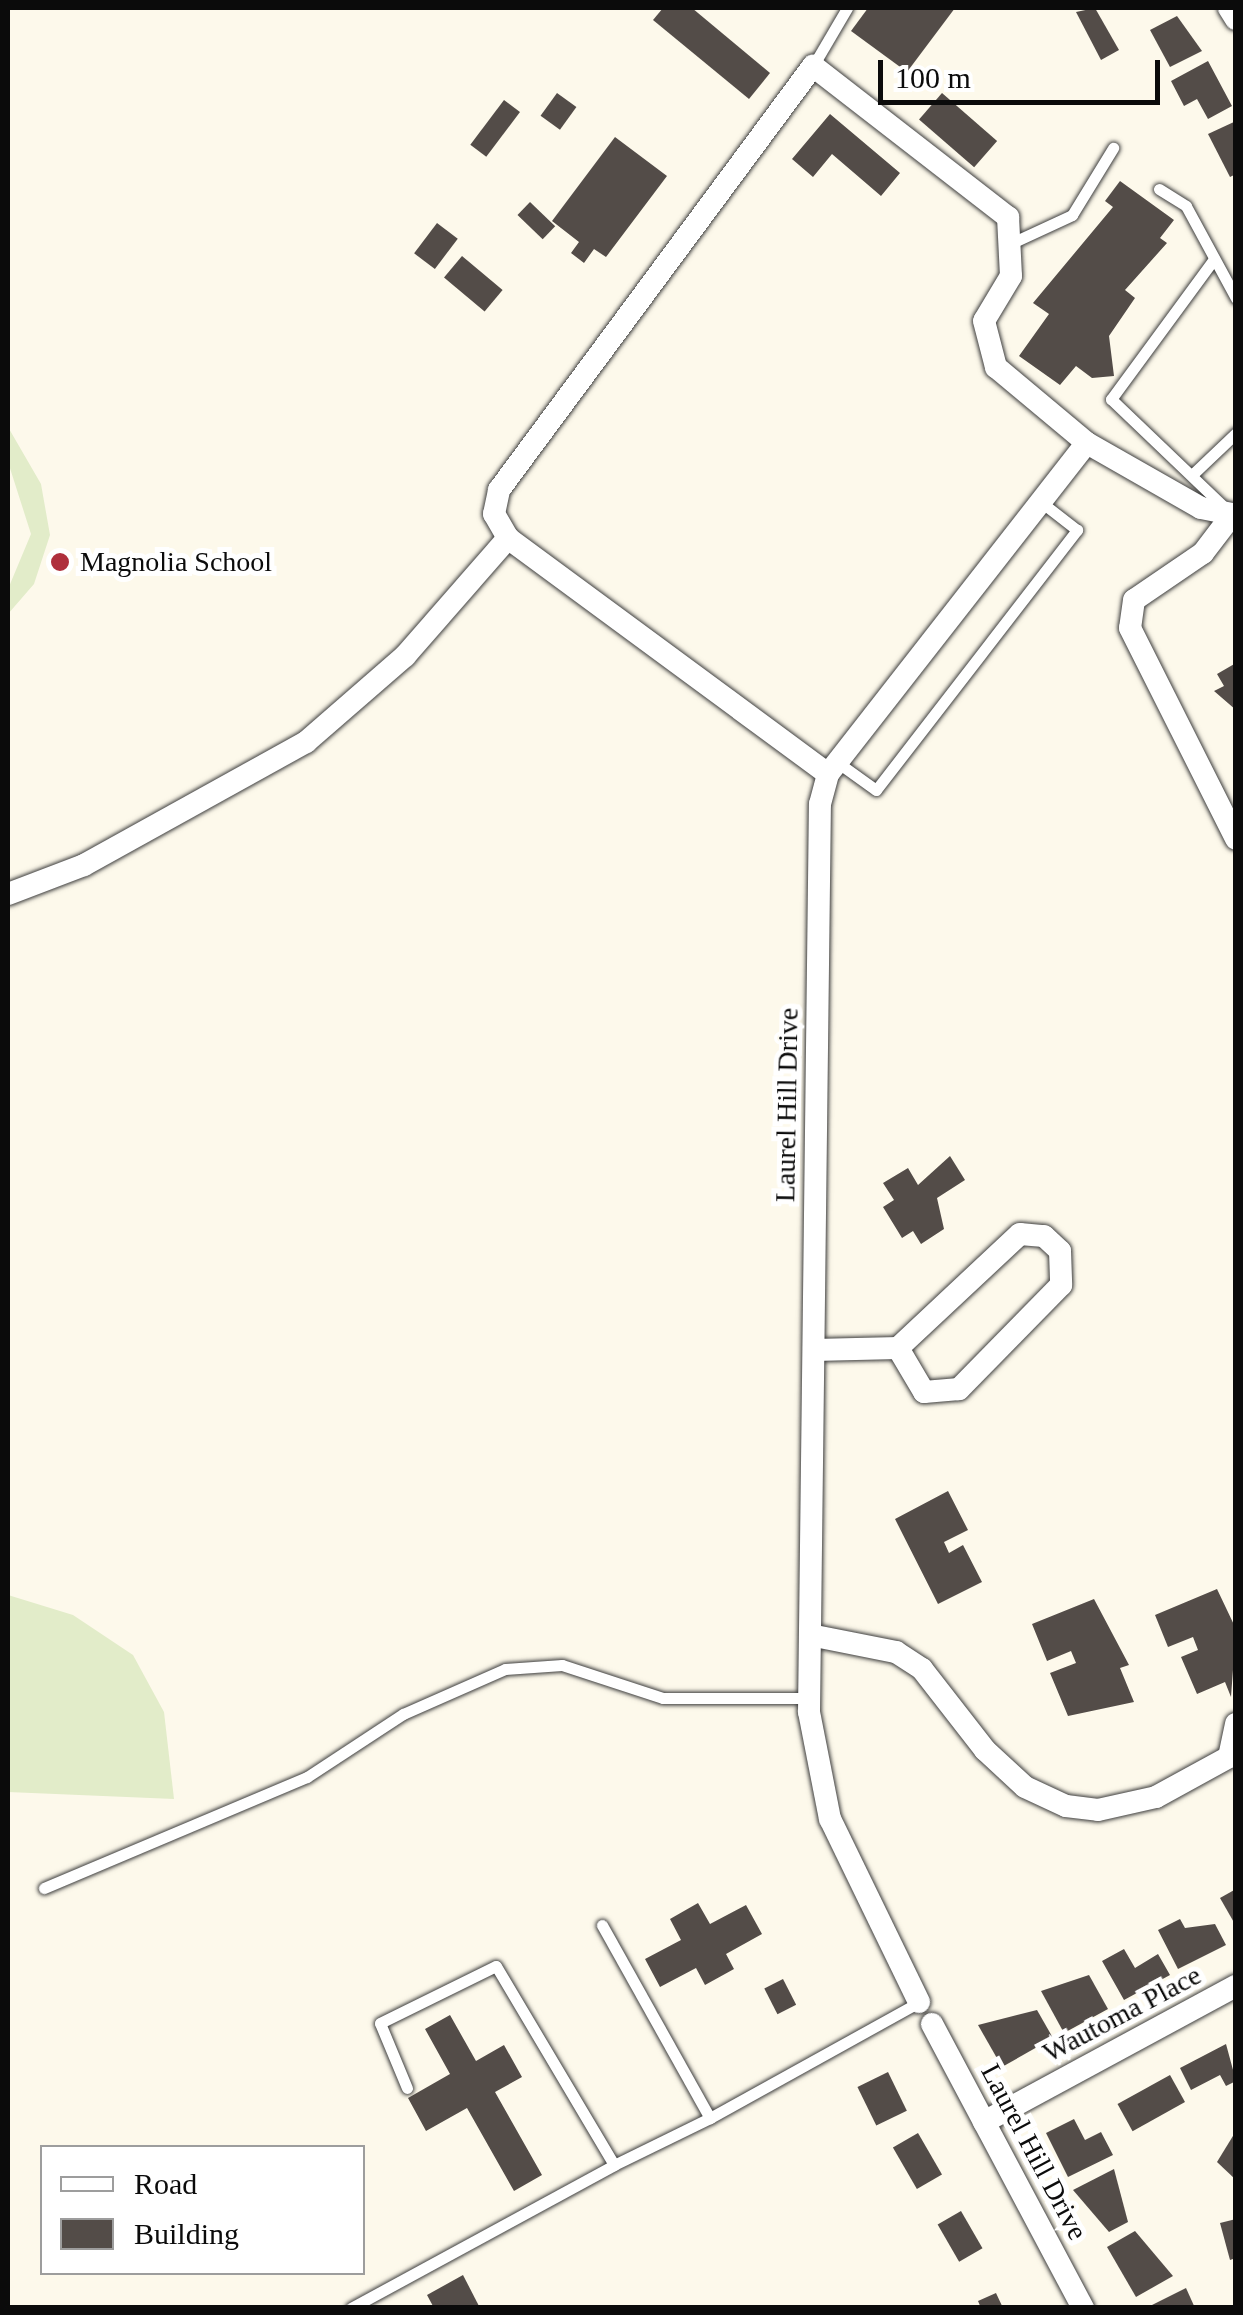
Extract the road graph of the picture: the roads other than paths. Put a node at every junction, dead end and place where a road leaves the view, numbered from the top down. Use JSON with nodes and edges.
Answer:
{"nodes":[{"id":1,"x":847,"y":8,"type":"edge"},
{"id":2,"x":1230,"y":8,"type":"edge"},
{"id":3,"x":1236,"y":19,"type":"edge"},
{"id":4,"x":813,"y":66,"type":"junction"},
{"id":5,"x":1113,"y":148,"type":"dead end"},
{"id":6,"x":1159,"y":189,"type":"dead end"},
{"id":7,"x":1016,"y":241,"type":"junction"},
{"id":8,"x":1214,"y":259,"type":"junction"},
{"id":9,"x":1236,"y":298,"type":"edge"},
{"id":10,"x":1236,"y":433,"type":"edge"},
{"id":11,"x":1088,"y":442,"type":"junction"},
{"id":12,"x":1195,"y":472,"type":"junction"},
{"id":13,"x":1041,"y":502,"type":"junction"},
{"id":14,"x":1234,"y":519,"type":"edge"},
{"id":15,"x":508,"y":538,"type":"junction"},
{"id":16,"x":832,"y":768,"type":"junction"},
{"id":17,"x":1236,"y":839,"type":"edge"},
{"id":18,"x":8,"y":894,"type":"edge"},
{"id":19,"x":898,"y":1348,"type":"junction"},
{"id":20,"x":814,"y":1350,"type":"junction"},
{"id":21,"x":810,"y":1634,"type":"junction"},
{"id":22,"x":809,"y":1698,"type":"junction"},
{"id":23,"x":1236,"y":1724,"type":"edge"},
{"id":24,"x":1232,"y":1759,"type":"edge"},
{"id":25,"x":44,"y":1888,"type":"dead end"},
{"id":26,"x":602,"y":1924,"type":"dead end"},
{"id":27,"x":1236,"y":1986,"type":"edge"},
{"id":28,"x":920,"y":2002,"type":"joint"},
{"id":29,"x":932,"y":2024,"type":"dead end"},
{"id":30,"x":406,"y":2088,"type":"dead end"},
{"id":31,"x":710,"y":2118,"type":"junction"},
{"id":32,"x":984,"y":2122,"type":"junction"},
{"id":33,"x":614,"y":2165,"type":"junction"},
{"id":34,"x":351,"y":2308,"type":"edge"},
{"id":35,"x":1083,"y":2308,"type":"edge"}],
"edges":[{"from":1,"to":4,"type":"lane"},
{"from":2,"to":3,"type":"street"},
{"from":4,"to":7,"type":"street"},
{"from":4,"to":15,"type":"street"},
{"from":5,"to":7,"type":"lane"},
{"from":6,"to":8,"type":"lane"},
{"from":7,"to":11,"type":"street"},
{"from":8,"to":9,"type":"lane"},
{"from":8,"to":12,"type":"lane"},
{"from":10,"to":12,"type":"lane"},
{"from":11,"to":13,"type":"street"},
{"from":11,"to":14,"type":"street"},
{"from":12,"to":14,"type":"lane"},
{"from":13,"to":16,"type":"street"},
{"from":13,"to":16,"type":"lane"},
{"from":14,"to":17,"type":"street"},
{"from":15,"to":16,"type":"street"},
{"from":15,"to":18,"type":"street"},
{"from":16,"to":20,"type":"street","name":"Laurel Hill Drive"},
{"from":19,"to":19,"type":"street"},
{"from":19,"to":20,"type":"street"},
{"from":20,"to":21,"type":"street","name":"Laurel Hill Drive"},
{"from":21,"to":22,"type":"street","name":"Laurel Hill Drive"},
{"from":21,"to":24,"type":"street"},
{"from":22,"to":25,"type":"lane"},
{"from":22,"to":28,"type":"street","name":"Laurel Hill Drive"},
{"from":23,"to":24,"type":"street"},
{"from":26,"to":31,"type":"lane"},
{"from":27,"to":32,"type":"street","name":"Wautoma Place"},
{"from":28,"to":31,"type":"lane"},
{"from":29,"to":32,"type":"street","name":"Laurel Hill Drive"},
{"from":30,"to":33,"type":"lane"},
{"from":31,"to":33,"type":"lane"},
{"from":32,"to":35,"type":"street","name":"Laurel Hill Drive"},
{"from":33,"to":34,"type":"lane"}]}
